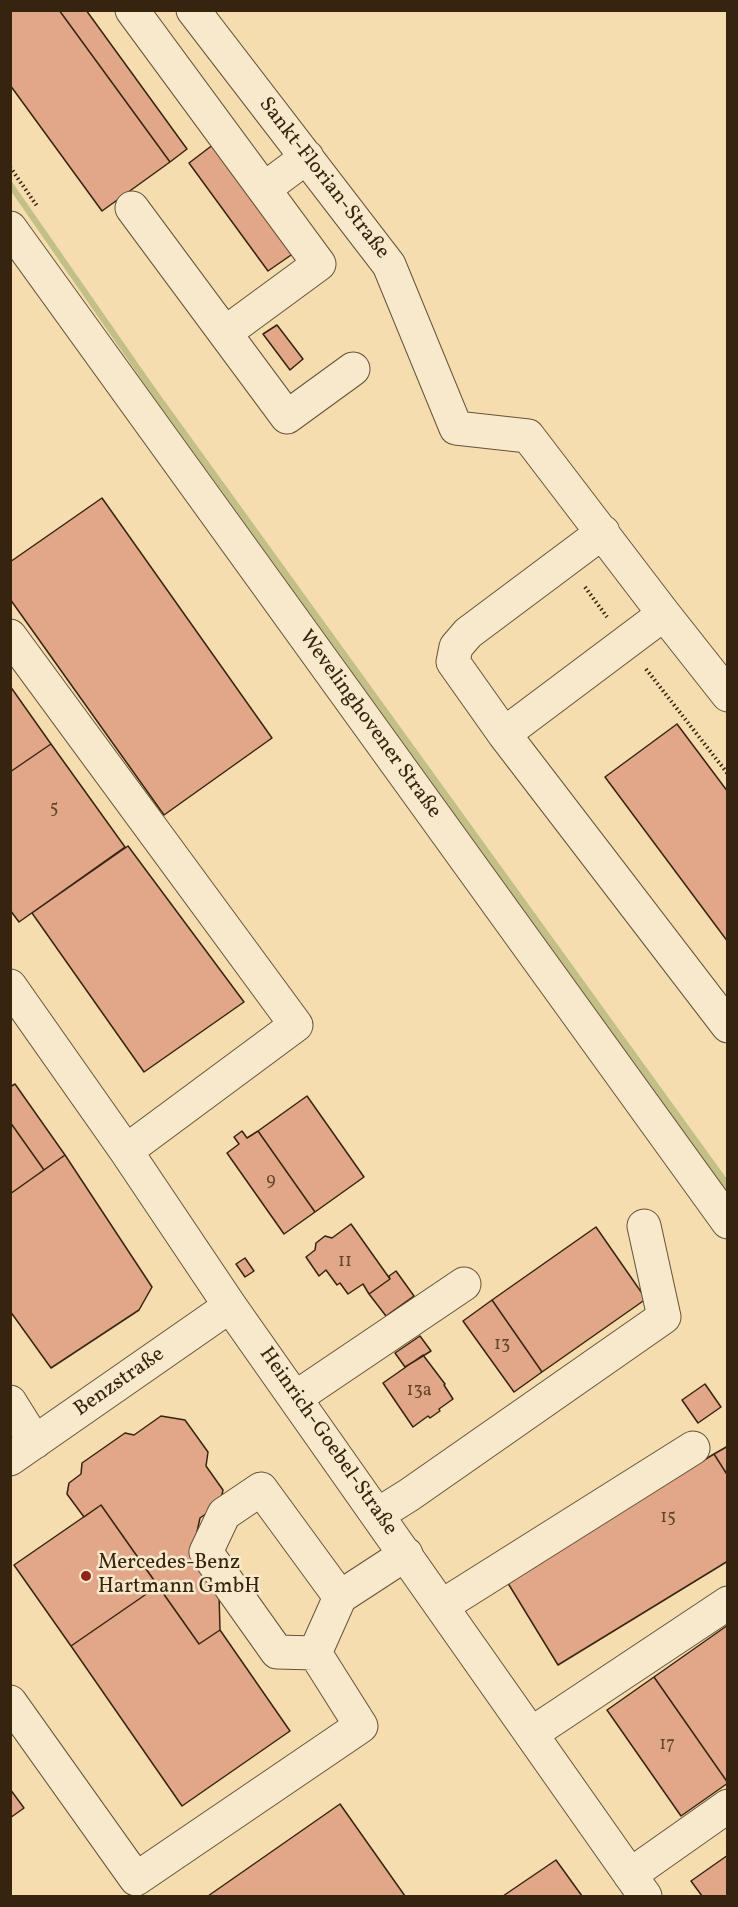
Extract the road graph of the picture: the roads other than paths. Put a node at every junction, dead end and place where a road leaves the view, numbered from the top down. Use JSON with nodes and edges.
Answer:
{"nodes":[{"id":1,"x":132,"y":10,"type":"edge"},
{"id":2,"x":193,"y":10,"type":"edge"},
{"id":3,"x":307,"y":157,"type":"junction"},
{"id":4,"x":264,"y":189,"type":"junction"},
{"id":5,"x":132,"y":208,"type":"dead end"},
{"id":6,"x":10,"y":228,"type":"edge"},
{"id":7,"x":225,"y":333,"type":"junction"},
{"id":8,"x":353,"y":369,"type":"dead end"},
{"id":9,"x":603,"y":531,"type":"junction"},
{"id":10,"x":664,"y":614,"type":"junction"},
{"id":11,"x":10,"y":636,"type":"edge"},
{"id":12,"x":728,"y":695,"type":"edge"},
{"id":13,"x":504,"y":734,"type":"junction"},
{"id":14,"x":10,"y":986,"type":"edge"},
{"id":15,"x":728,"y":1026,"type":"edge"},
{"id":16,"x":126,"y":1151,"type":"junction"},
{"id":17,"x":728,"y":1222,"type":"edge"},
{"id":18,"x":644,"y":1226,"type":"dead end"},
{"id":19,"x":464,"y":1284,"type":"dead end"},
{"id":20,"x":230,"y":1306,"type":"junction"},
{"id":21,"x":295,"y":1398,"type":"junction"},
{"id":22,"x":10,"y":1402,"type":"edge"},
{"id":23,"x":693,"y":1448,"type":"dead end"},
{"id":24,"x":23,"y":1451,"type":"edge"},
{"id":25,"x":378,"y":1515,"type":"junction"},
{"id":26,"x":406,"y":1554,"type":"junction"},
{"id":27,"x":340,"y":1597,"type":"junction"},
{"id":28,"x":728,"y":1603,"type":"edge"},
{"id":29,"x":442,"y":1606,"type":"junction"},
{"id":30,"x":315,"y":1653,"type":"junction"},
{"id":31,"x":10,"y":1702,"type":"edge"},
{"id":32,"x":531,"y":1734,"type":"junction"},
{"id":33,"x":728,"y":1806,"type":"edge"},
{"id":34,"x":637,"y":1886,"type":"edge"}],
"edges":[{"from":1,"to":4,"type":"street"},
{"from":2,"to":3,"type":"street","name":"Sankt-Florian-Straße"},
{"from":3,"to":4,"type":"street"},
{"from":3,"to":9,"type":"street","name":"Sankt-Florian-Straße"},
{"from":4,"to":7,"type":"street"},
{"from":5,"to":7,"type":"street"},
{"from":6,"to":17,"type":"street","name":"Wevelinghovener Straße"},
{"from":7,"to":8,"type":"street"},
{"from":9,"to":10,"type":"street"},
{"from":9,"to":13,"type":"street"},
{"from":10,"to":12,"type":"street"},
{"from":10,"to":13,"type":"street"},
{"from":11,"to":16,"type":"street"},
{"from":13,"to":15,"type":"street"},
{"from":14,"to":16,"type":"street","name":"Heinrich-Goebel-Straße"},
{"from":16,"to":20,"type":"street","name":"Heinrich-Goebel-Straße"},
{"from":18,"to":25,"type":"street"},
{"from":19,"to":21,"type":"street"},
{"from":20,"to":21,"type":"street","name":"Heinrich-Goebel-Straße"},
{"from":20,"to":24,"type":"street","name":"Benzstraße"},
{"from":21,"to":25,"type":"street","name":"Heinrich-Goebel-Straße"},
{"from":22,"to":24,"type":"street"},
{"from":23,"to":29,"type":"street"},
{"from":25,"to":26,"type":"street","name":"Heinrich-Goebel-Straße"},
{"from":26,"to":27,"type":"street"},
{"from":26,"to":29,"type":"street","name":"Heinrich-Goebel-Straße"},
{"from":27,"to":30,"type":"street"},
{"from":27,"to":30,"type":"street"},
{"from":28,"to":32,"type":"street"},
{"from":29,"to":32,"type":"street","name":"Heinrich-Goebel-Straße"},
{"from":30,"to":31,"type":"street"},
{"from":32,"to":34,"type":"street","name":"Heinrich-Goebel-Straße"},
{"from":33,"to":34,"type":"street"}]}
